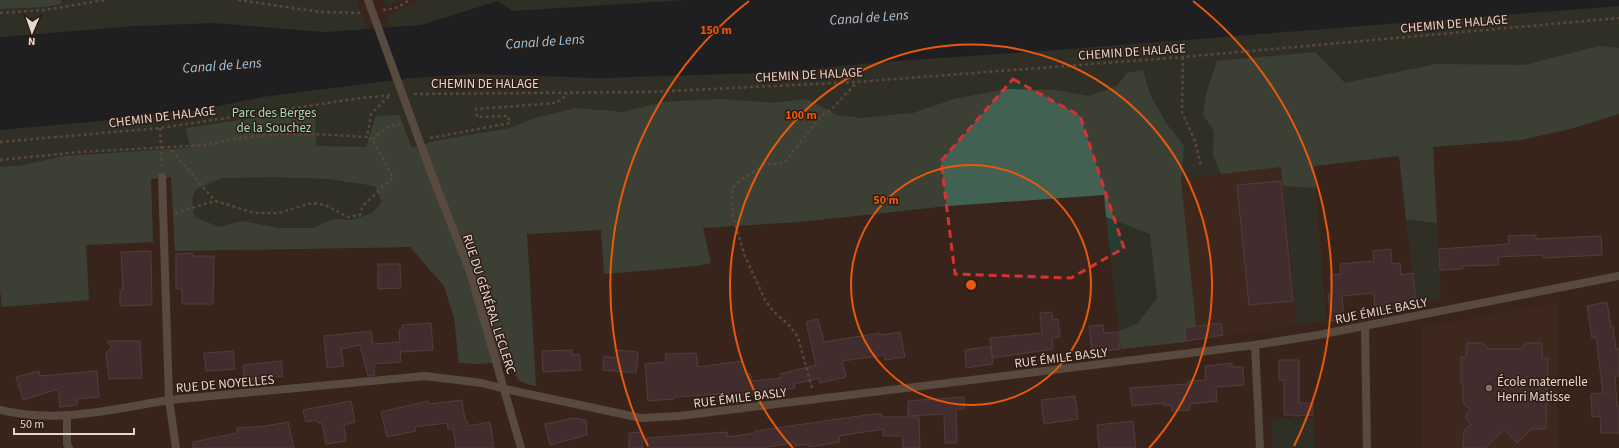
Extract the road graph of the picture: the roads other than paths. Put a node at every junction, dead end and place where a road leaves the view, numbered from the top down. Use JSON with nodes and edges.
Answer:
{"nodes":[{"id":1,"x":368,"y":0,"type":"edge"},
{"id":2,"x":162,"y":177,"type":"road end"},
{"id":3,"x":1619,"y":276,"type":"edge"},
{"id":4,"x":1365,"y":326,"type":"junction"},
{"id":5,"x":1255,"y":345,"type":"junction"},
{"id":6,"x":505,"y":389,"type":"junction"},
{"id":7,"x":170,"y":400,"type":"junction"},
{"id":8,"x":0,"y":410,"type":"edge"},
{"id":9,"x":67,"y":416,"type":"junction"},
{"id":10,"x":69,"y":448,"type":"edge"},
{"id":11,"x":176,"y":448,"type":"edge"},
{"id":12,"x":521,"y":448,"type":"edge"},
{"id":13,"x":1260,"y":448,"type":"edge"},
{"id":14,"x":1367,"y":448,"type":"edge"}],
"edges":[{"from":1,"to":6,"type":"street","name":"RUE DU GÉNÉRAL LECLERC","bridge":true},
{"from":2,"to":7,"type":"street","name":"RUE DE NOYELLES"},
{"from":3,"to":4,"type":"street","name":"RUE ÉMILE BASLY"},
{"from":4,"to":5,"type":"street","name":"RUE ÉMILE BASLY"},
{"from":4,"to":14,"type":"street"},
{"from":5,"to":6,"type":"street","name":"RUE ÉMILE BASLY"},
{"from":5,"to":13,"type":"street"},
{"from":6,"to":7,"type":"street","name":"RUE DE NOYELLES"},
{"from":6,"to":12,"type":"street","name":"RUE DU GÉNÉRAL LECLERC"},
{"from":7,"to":9,"type":"street"},
{"from":7,"to":11,"type":"street"},
{"from":8,"to":9,"type":"street"},
{"from":9,"to":10,"type":"street"}]}
